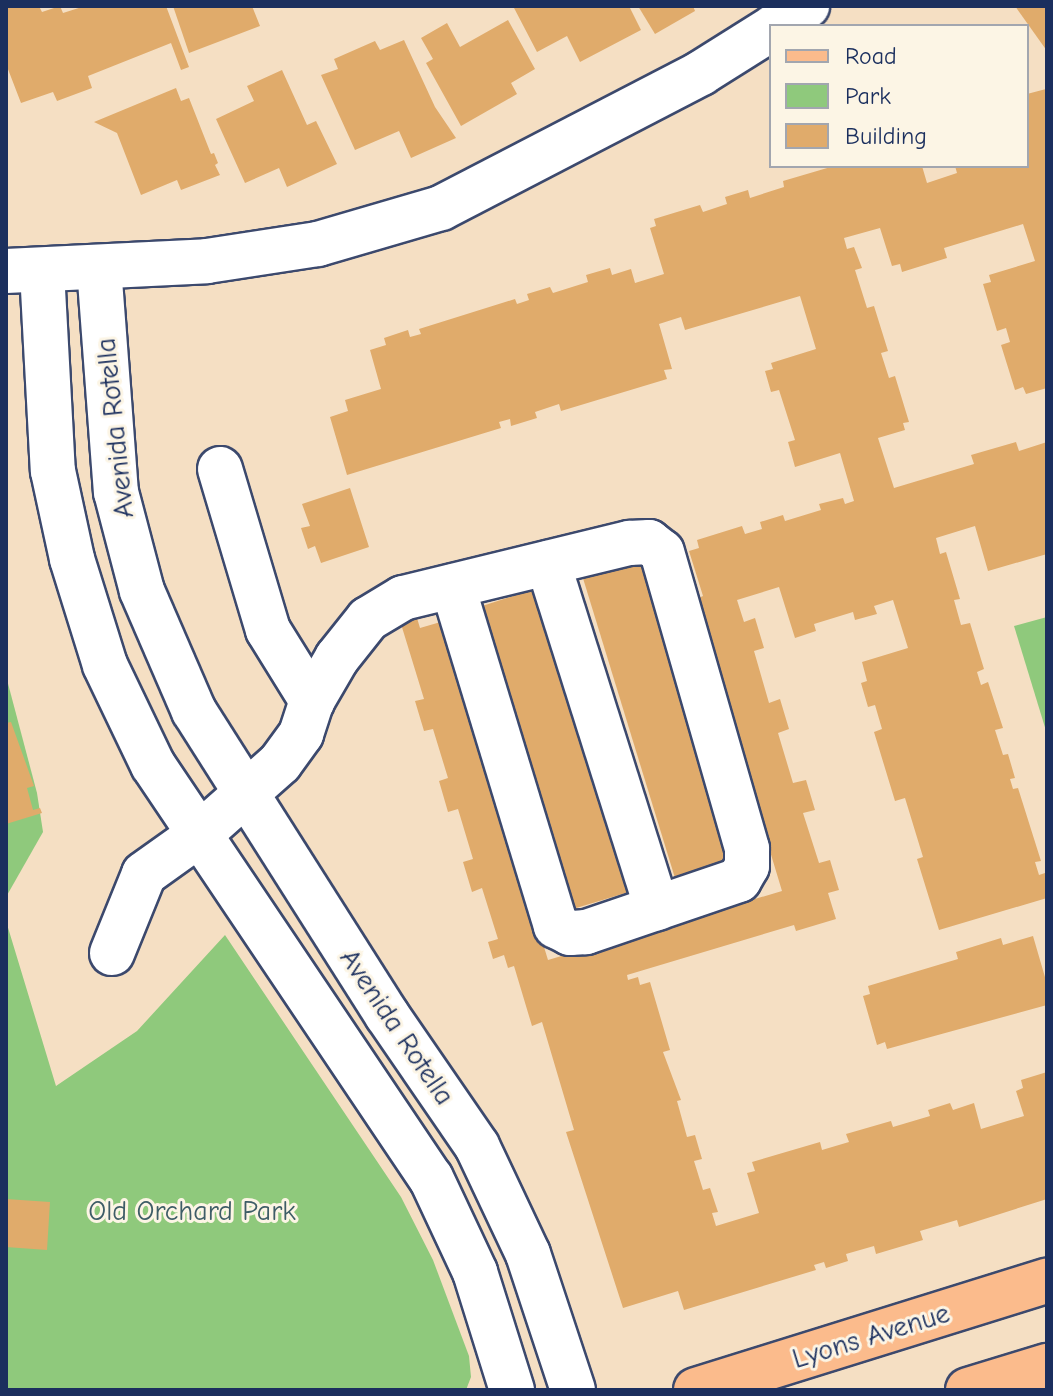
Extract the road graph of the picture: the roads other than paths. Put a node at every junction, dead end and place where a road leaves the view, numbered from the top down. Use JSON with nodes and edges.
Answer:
{"nodes":[{"id":1,"x":807,"y":6,"type":"edge"},
{"id":2,"x":778,"y":24,"type":"edge"},
{"id":3,"x":769,"y":30,"type":"edge"},
{"id":4,"x":99,"y":267,"type":"junction"},
{"id":5,"x":24,"y":271,"type":"edge"},
{"id":6,"x":220,"y":469,"type":"dead end"},
{"id":7,"x":548,"y":563,"type":"junction"},
{"id":8,"x":453,"y":586,"type":"junction"},
{"id":9,"x":312,"y":701,"type":"junction"},
{"id":10,"x":243,"y":793,"type":"junction"},
{"id":11,"x":200,"y":834,"type":"junction"},
{"id":12,"x":657,"y":908,"type":"junction"},
{"id":13,"x":112,"y":953,"type":"dead end"},
{"id":14,"x":1047,"y":1281,"type":"edge"},
{"id":15,"x":1047,"y":1366,"type":"edge"},
{"id":16,"x":512,"y":1390,"type":"edge"},
{"id":17,"x":573,"y":1390,"type":"edge"},
{"id":18,"x":696,"y":1390,"type":"edge"},
{"id":19,"x":968,"y":1390,"type":"edge"}],
"edges":[{"from":1,"to":2,"type":"street"},
{"from":3,"to":4,"type":"street"},
{"from":4,"to":5,"type":"street"},
{"from":4,"to":10,"type":"street","name":"Avenida Rotella"},
{"from":5,"to":11,"type":"street","name":"Avenida Rotella"},
{"from":6,"to":9,"type":"street"},
{"from":7,"to":8,"type":"street"},
{"from":7,"to":12,"type":"street"},
{"from":7,"to":12,"type":"street"},
{"from":8,"to":9,"type":"street"},
{"from":8,"to":12,"type":"street"},
{"from":9,"to":10,"type":"street"},
{"from":10,"to":11,"type":"street"},
{"from":10,"to":17,"type":"street","name":"Avenida Rotella"},
{"from":11,"to":13,"type":"street"},
{"from":11,"to":16,"type":"street","name":"Avenida Rotella"},
{"from":14,"to":18,"type":"main road","name":"Lyons Avenue"},
{"from":15,"to":19,"type":"main road"}]}
